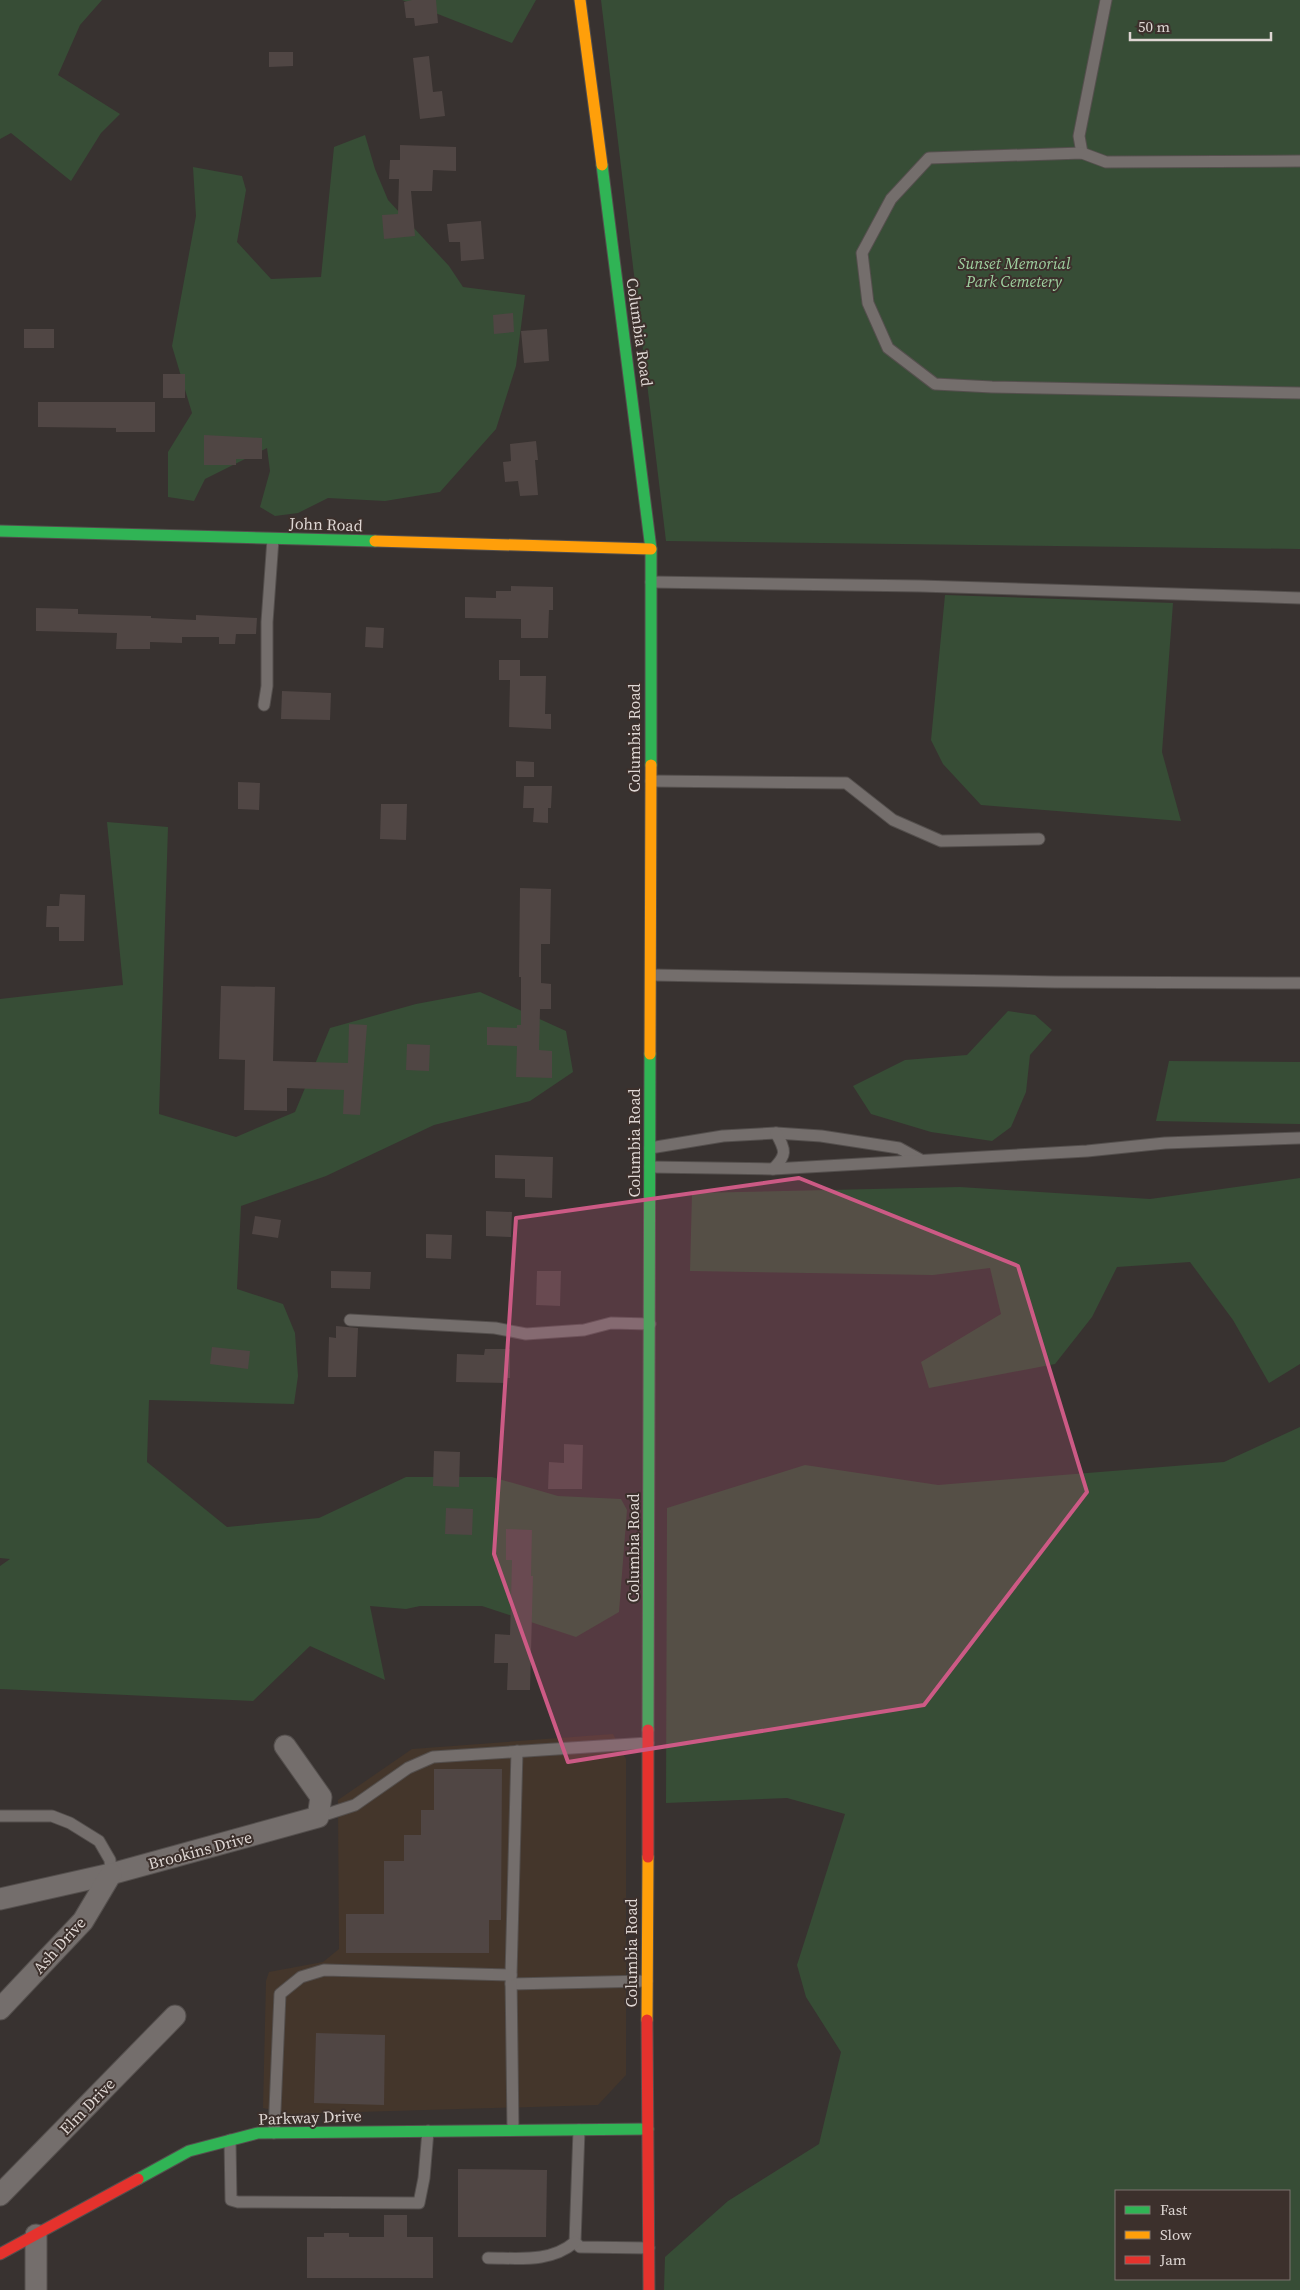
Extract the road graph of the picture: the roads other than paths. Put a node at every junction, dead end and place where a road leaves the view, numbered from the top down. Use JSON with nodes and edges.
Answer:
{"nodes":[{"id":1,"x":580,"y":0,"type":"edge"},
{"id":2,"x":1106,"y":0,"type":"edge"},
{"id":3,"x":1082,"y":153,"type":"junction"},
{"id":4,"x":1300,"y":161,"type":"edge"},
{"id":5,"x":1300,"y":392,"type":"edge"},
{"id":6,"x":0,"y":531,"type":"edge"},
{"id":7,"x":272,"y":539,"type":"junction"},
{"id":8,"x":651,"y":549,"type":"junction"},
{"id":9,"x":651,"y":582,"type":"junction"},
{"id":10,"x":1300,"y":598,"type":"edge"},
{"id":11,"x":264,"y":706,"type":"dead end"},
{"id":12,"x":651,"y":781,"type":"junction"},
{"id":13,"x":1039,"y":839,"type":"dead end"},
{"id":14,"x":651,"y":975,"type":"junction"},
{"id":15,"x":1300,"y":983,"type":"edge"},
{"id":16,"x":776,"y":1133,"type":"junction"},
{"id":17,"x":1300,"y":1138,"type":"edge"},
{"id":18,"x":650,"y":1148,"type":"junction"},
{"id":19,"x":923,"y":1161,"type":"junction"},
{"id":20,"x":650,"y":1167,"type":"junction"},
{"id":21,"x":773,"y":1169,"type":"junction"},
{"id":22,"x":350,"y":1320,"type":"dead end"},
{"id":23,"x":650,"y":1324,"type":"junction"},
{"id":24,"x":648,"y":1742,"type":"junction"},
{"id":25,"x":285,"y":1746,"type":"dead end"},
{"id":26,"x":517,"y":1751,"type":"junction"},
{"id":27,"x":0,"y":1816,"type":"edge"},
{"id":28,"x":318,"y":1817,"type":"junction"},
{"id":29,"x":111,"y":1874,"type":"junction"},
{"id":30,"x":0,"y":1899,"type":"edge"},
{"id":31,"x":511,"y":1980,"type":"junction"},
{"id":32,"x":647,"y":1981,"type":"junction"},
{"id":33,"x":0,"y":2009,"type":"edge"},
{"id":34,"x":175,"y":2016,"type":"dead end"},
{"id":35,"x":648,"y":2129,"type":"junction"},
{"id":36,"x":513,"y":2130,"type":"junction"},
{"id":37,"x":579,"y":2130,"type":"junction"},
{"id":38,"x":428,"y":2131,"type":"junction"},
{"id":39,"x":274,"y":2133,"type":"junction"},
{"id":40,"x":230,"y":2140,"type":"junction"},
{"id":41,"x":0,"y":2195,"type":"edge"},
{"id":42,"x":36,"y":2235,"type":"junction"},
{"id":43,"x":575,"y":2242,"type":"junction"},
{"id":44,"x":649,"y":2248,"type":"junction"},
{"id":45,"x":0,"y":2254,"type":"edge"},
{"id":46,"x":488,"y":2258,"type":"dead end"},
{"id":47,"x":36,"y":2290,"type":"edge"},
{"id":48,"x":649,"y":2290,"type":"edge"}],
"edges":[{"from":1,"to":8,"type":"main road","name":"Columbia Road"},
{"from":2,"to":3,"type":"lane"},
{"from":3,"to":4,"type":"lane"},
{"from":3,"to":5,"type":"lane"},
{"from":6,"to":7,"type":"main road","name":"John Road"},
{"from":7,"to":8,"type":"main road","name":"John Road"},
{"from":7,"to":11,"type":"lane"},
{"from":8,"to":9,"type":"main road","name":"Columbia Road"},
{"from":9,"to":10,"type":"lane"},
{"from":9,"to":12,"type":"main road","name":"Columbia Road"},
{"from":12,"to":13,"type":"lane"},
{"from":12,"to":14,"type":"main road","name":"Columbia Road"},
{"from":14,"to":15,"type":"lane"},
{"from":14,"to":18,"type":"main road","name":"Columbia Road"},
{"from":16,"to":18,"type":"lane"},
{"from":16,"to":19,"type":"lane"},
{"from":16,"to":21,"type":"lane"},
{"from":17,"to":19,"type":"lane"},
{"from":18,"to":20,"type":"main road","name":"Columbia Road"},
{"from":19,"to":21,"type":"lane"},
{"from":20,"to":21,"type":"lane"},
{"from":20,"to":23,"type":"main road","name":"Columbia Road"},
{"from":22,"to":23,"type":"lane"},
{"from":23,"to":24,"type":"main road","name":"Columbia Road"},
{"from":24,"to":26,"type":"lane"},
{"from":24,"to":32,"type":"main road","name":"Columbia Road"},
{"from":25,"to":28,"type":"street"},
{"from":26,"to":28,"type":"lane"},
{"from":26,"to":31,"type":"lane"},
{"from":27,"to":29,"type":"lane"},
{"from":28,"to":29,"type":"street","name":"Brookins Drive"},
{"from":29,"to":30,"type":"street","name":"Brookins Drive"},
{"from":29,"to":33,"type":"street","name":"Ash Drive"},
{"from":31,"to":32,"type":"lane"},
{"from":31,"to":36,"type":"lane"},
{"from":31,"to":39,"type":"lane"},
{"from":32,"to":35,"type":"main road","name":"Columbia Road"},
{"from":34,"to":41,"type":"street","name":"Elm Drive"},
{"from":35,"to":37,"type":"main road","name":"Parkway Drive"},
{"from":35,"to":44,"type":"main road","name":"Columbia Road"},
{"from":36,"to":37,"type":"main road","name":"Parkway Drive"},
{"from":36,"to":38,"type":"main road","name":"Parkway Drive"},
{"from":37,"to":43,"type":"lane"},
{"from":38,"to":39,"type":"main road","name":"Parkway Drive"},
{"from":38,"to":40,"type":"lane"},
{"from":39,"to":40,"type":"main road","name":"Parkway Drive"},
{"from":40,"to":42,"type":"main road","name":"Parkway Drive"},
{"from":42,"to":45,"type":"main road","name":"Parkway Drive"},
{"from":42,"to":47,"type":"street"},
{"from":43,"to":44,"type":"lane"},
{"from":43,"to":46,"type":"lane"},
{"from":44,"to":48,"type":"main road","name":"Columbia Road"}]}
